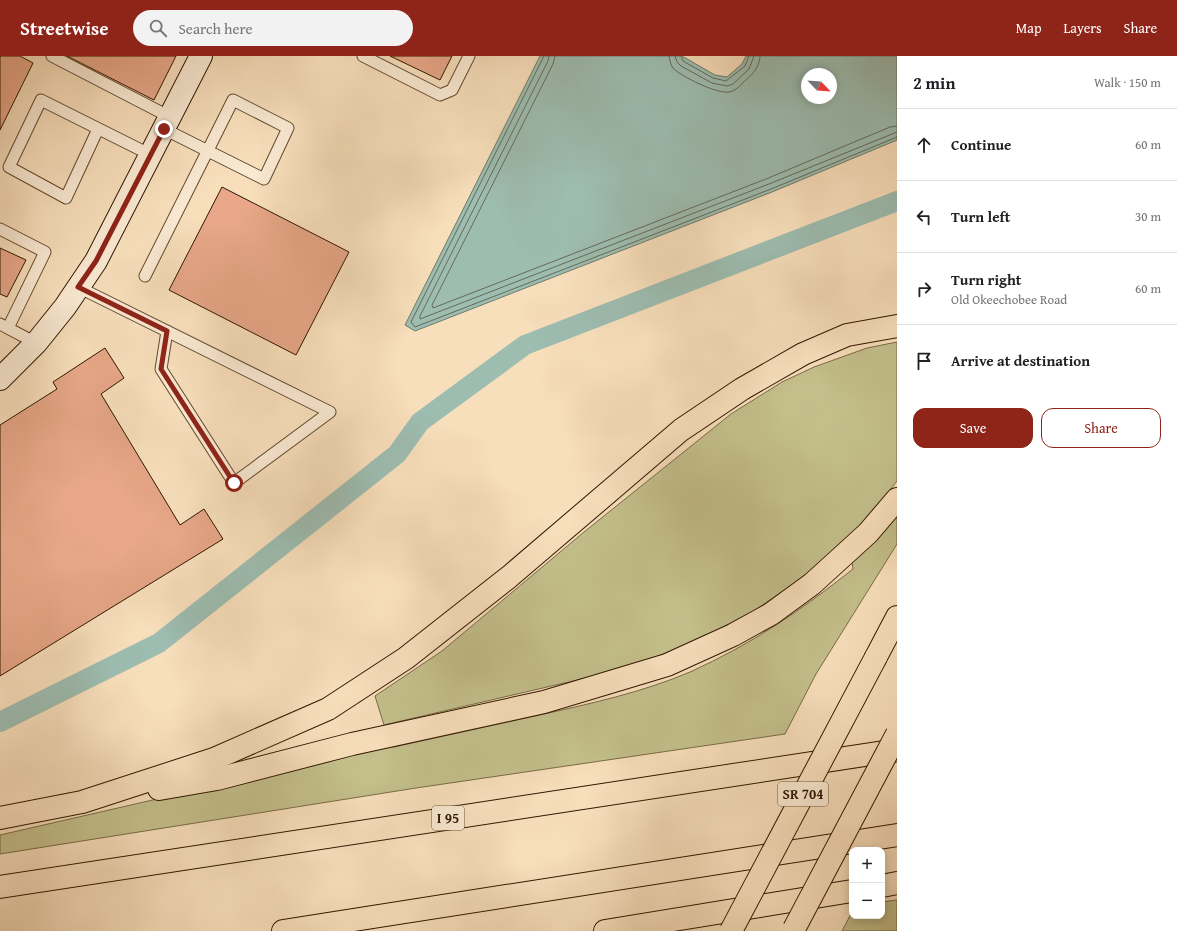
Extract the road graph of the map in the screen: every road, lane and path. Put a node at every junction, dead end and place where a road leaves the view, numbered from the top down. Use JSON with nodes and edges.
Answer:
{"nodes":[{"id":1,"x":52,"y":56,"type":"edge"},
{"id":2,"x":201,"y":56,"type":"edge"},
{"id":3,"x":363,"y":56,"type":"edge"},
{"id":4,"x":469,"y":56,"type":"edge"},
{"id":5,"x":167,"y":123,"type":"junction"},
{"id":6,"x":98,"y":129,"type":"junction"},
{"id":7,"x":208,"y":151,"type":"junction"},
{"id":8,"x":151,"y":155,"type":"junction"},
{"id":9,"x":0,"y":229,"type":"edge"},
{"id":10,"x":145,"y":276,"type":"dead end"},
{"id":11,"x":78,"y":287,"type":"junction"},
{"id":12,"x":4,"y":326,"type":"edge"},
{"id":13,"x":897,"y":326,"type":"edge"},
{"id":14,"x":167,"y":331,"type":"junction"},
{"id":15,"x":36,"y":343,"type":"junction"},
{"id":16,"x":0,"y":379,"type":"edge"},
{"id":17,"x":897,"y":499,"type":"edge"},
{"id":18,"x":897,"y":617,"type":"edge"},
{"id":19,"x":897,"y":734,"type":"edge"},
{"id":20,"x":897,"y":750,"type":"edge"},
{"id":21,"x":82,"y":802,"type":"junction"},
{"id":22,"x":0,"y":818,"type":"edge"},
{"id":23,"x":897,"y":835,"type":"edge"},
{"id":24,"x":897,"y":884,"type":"edge"},
{"id":25,"x":885,"y":886,"type":"edge"},
{"id":26,"x":0,"y":887,"type":"edge"},
{"id":27,"x":849,"y":891,"type":"edge"},
{"id":28,"x":793,"y":930,"type":"edge"},
{"id":29,"x":283,"y":931,"type":"edge"},
{"id":30,"x":605,"y":931,"type":"edge"},
{"id":31,"x":731,"y":931,"type":"edge"}],
"edges":[{"from":1,"to":5,"type":"lane"},
{"from":2,"to":5,"type":"street"},
{"from":3,"to":4,"type":"lane"},
{"from":5,"to":7,"type":"lane"},
{"from":5,"to":8,"type":"street"},
{"from":6,"to":6,"type":"lane"},
{"from":6,"to":8,"type":"lane"},
{"from":7,"to":7,"type":"lane"},
{"from":7,"to":10,"type":"lane"},
{"from":8,"to":11,"type":"street"},
{"from":9,"to":12,"type":"lane"},
{"from":11,"to":14,"type":"lane"},
{"from":11,"to":15,"type":"street"},
{"from":12,"to":15,"type":"lane"},
{"from":13,"to":21,"type":"main road"},
{"from":14,"to":14,"type":"lane"},
{"from":15,"to":16,"type":"street"},
{"from":17,"to":21,"type":"main road"},
{"from":18,"to":31,"type":"main road","number":"SR 704","bridge":true},
{"from":19,"to":28,"type":"main road","bridge":true},
{"from":20,"to":26,"type":"main road","number":"I 95"},
{"from":21,"to":22,"type":"main road"},
{"from":23,"to":29,"type":"main road"},
{"from":24,"to":25,"type":"main road"},
{"from":27,"to":30,"type":"main road"}]}
